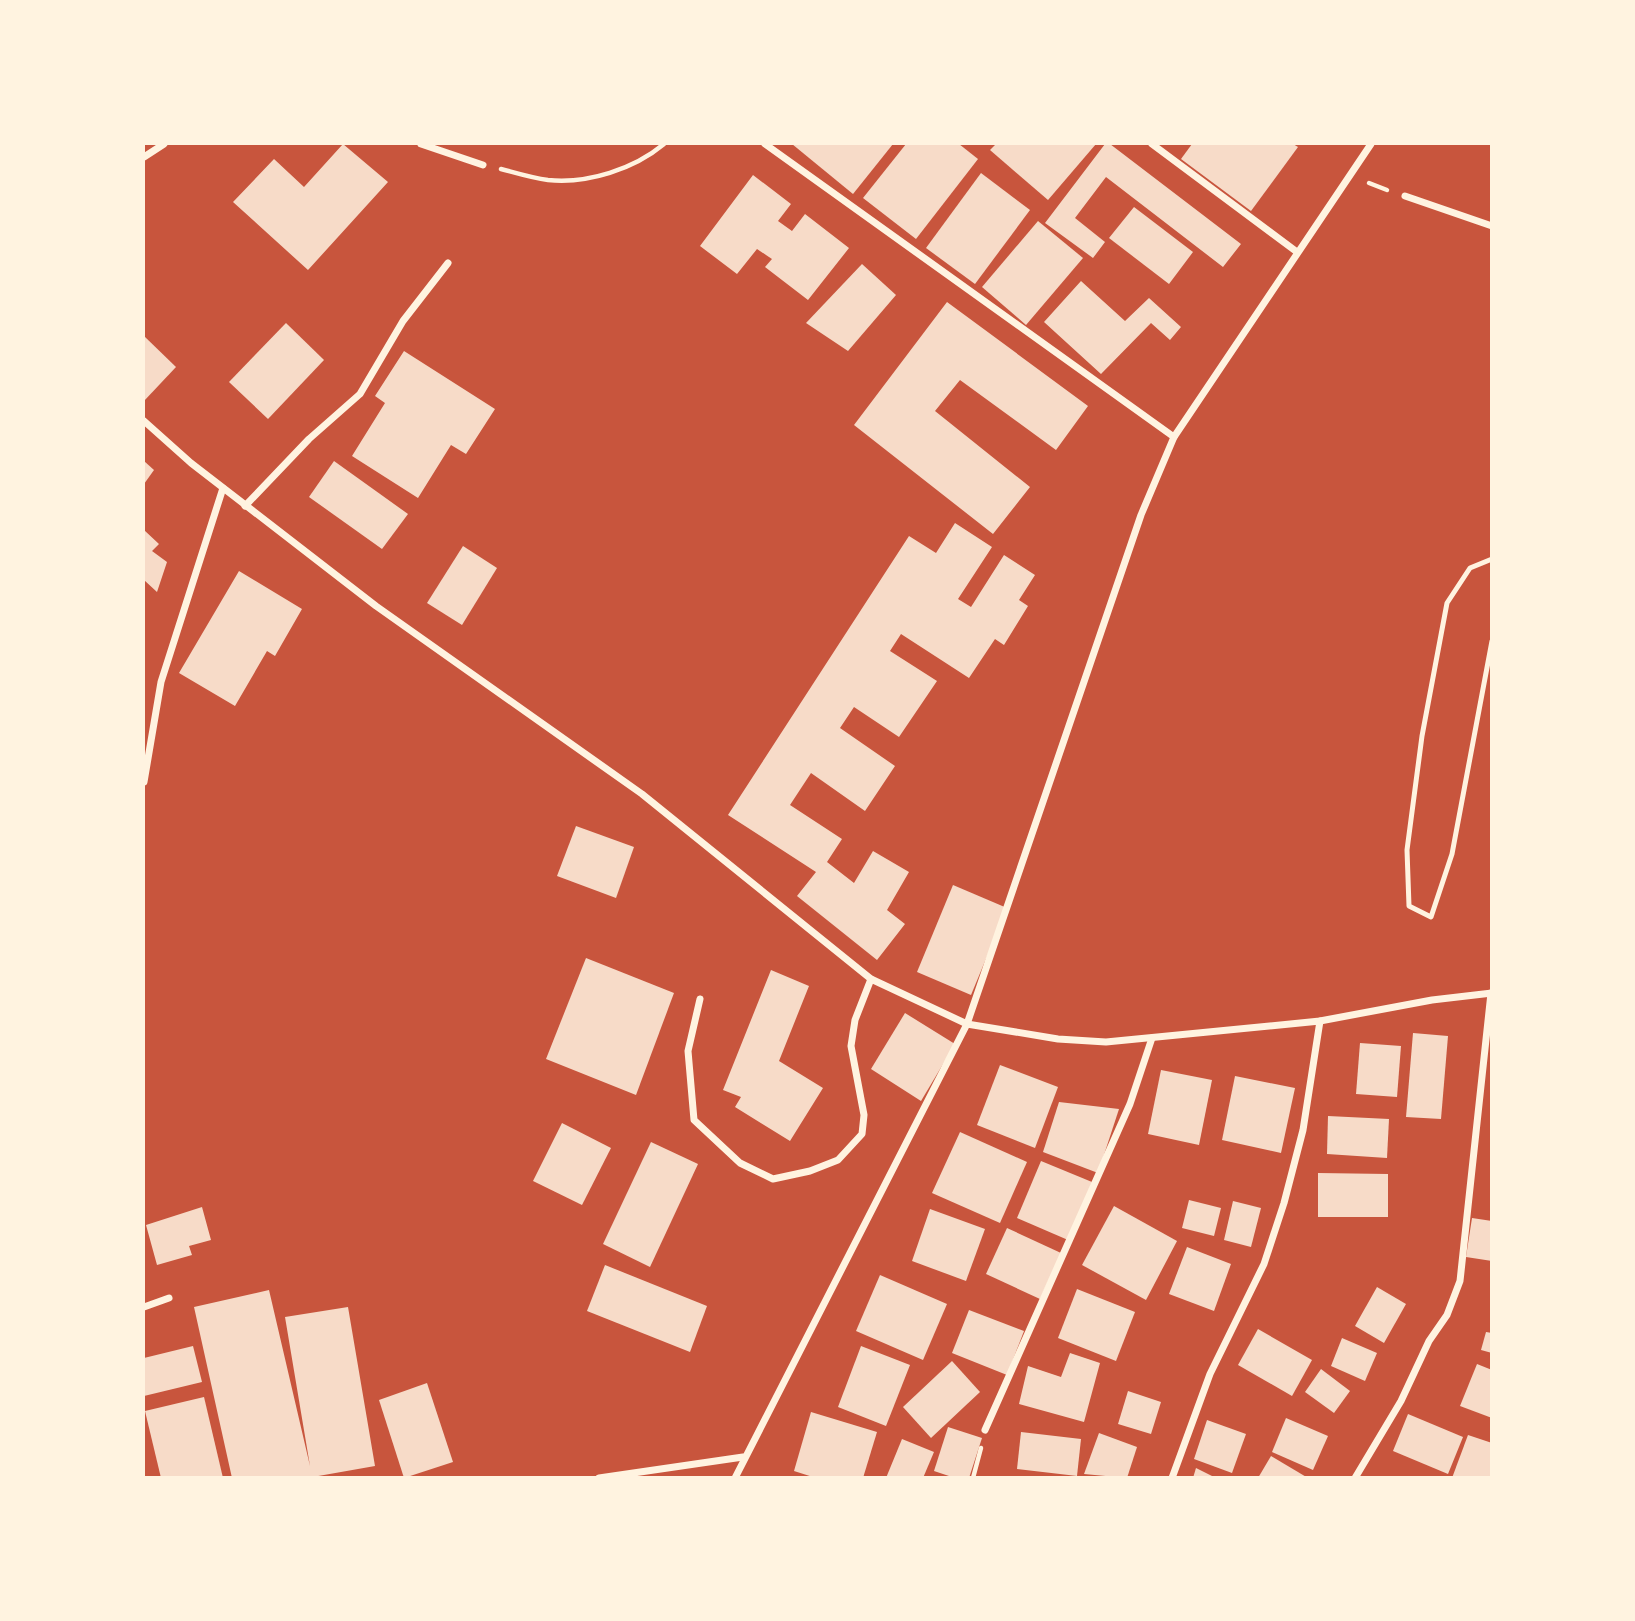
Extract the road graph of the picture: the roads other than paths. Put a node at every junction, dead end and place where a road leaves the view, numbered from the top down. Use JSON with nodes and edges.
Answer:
{"nodes":[{"id":1,"x":164,"y":144,"type":"edge"},
{"id":2,"x":421,"y":144,"type":"edge"},
{"id":3,"x":765,"y":144,"type":"edge"},
{"id":4,"x":1152,"y":144,"type":"edge"},
{"id":5,"x":1371,"y":144,"type":"edge"},
{"id":6,"x":144,"y":157,"type":"edge"},
{"id":7,"x":483,"y":165,"type":"road end"},
{"id":8,"x":1405,"y":196,"type":"road end"},
{"id":9,"x":1492,"y":226,"type":"edge"},
{"id":10,"x":1297,"y":252,"type":"junction"},
{"id":11,"x":448,"y":263,"type":"dead end"},
{"id":12,"x":144,"y":421,"type":"edge"},
{"id":13,"x":1174,"y":437,"type":"junction"},
{"id":14,"x":223,"y":488,"type":"junction"},
{"id":15,"x":245,"y":506,"type":"junction"},
{"id":16,"x":1492,"y":559,"type":"edge"},
{"id":17,"x":1492,"y":640,"type":"edge"},
{"id":18,"x":144,"y":782,"type":"edge"},
{"id":19,"x":871,"y":979,"type":"junction"},
{"id":20,"x":1491,"y":993,"type":"edge"},
{"id":21,"x":700,"y":999,"type":"dead end"},
{"id":22,"x":1320,"y":1021,"type":"junction"},
{"id":23,"x":967,"y":1024,"type":"junction"},
{"id":24,"x":1152,"y":1038,"type":"junction"},
{"id":25,"x":169,"y":1298,"type":"dead end"},
{"id":26,"x":144,"y":1307,"type":"edge"},
{"id":27,"x":985,"y":1430,"type":"road end"},
{"id":28,"x":743,"y":1457,"type":"junction"},
{"id":29,"x":599,"y":1478,"type":"edge"},
{"id":30,"x":735,"y":1478,"type":"edge"},
{"id":31,"x":1172,"y":1478,"type":"edge"},
{"id":32,"x":1355,"y":1478,"type":"edge"}],
"edges":[{"from":1,"to":6,"type":"street"},
{"from":2,"to":7,"type":"street"},
{"from":3,"to":13,"type":"street"},
{"from":4,"to":10,"type":"street"},
{"from":5,"to":10,"type":"street"},
{"from":8,"to":9,"type":"street"},
{"from":10,"to":13,"type":"street"},
{"from":11,"to":15,"type":"street"},
{"from":12,"to":14,"type":"street"},
{"from":13,"to":23,"type":"street"},
{"from":14,"to":15,"type":"street"},
{"from":14,"to":18,"type":"street"},
{"from":15,"to":19,"type":"street"},
{"from":16,"to":17,"type":"lane"},
{"from":19,"to":21,"type":"street"},
{"from":19,"to":23,"type":"street"},
{"from":20,"to":22,"type":"street"},
{"from":20,"to":32,"type":"street"},
{"from":22,"to":24,"type":"street"},
{"from":22,"to":31,"type":"street"},
{"from":23,"to":24,"type":"street"},
{"from":23,"to":28,"type":"street"},
{"from":24,"to":27,"type":"street"},
{"from":25,"to":26,"type":"street"},
{"from":28,"to":29,"type":"street"},
{"from":28,"to":30,"type":"street"}]}
